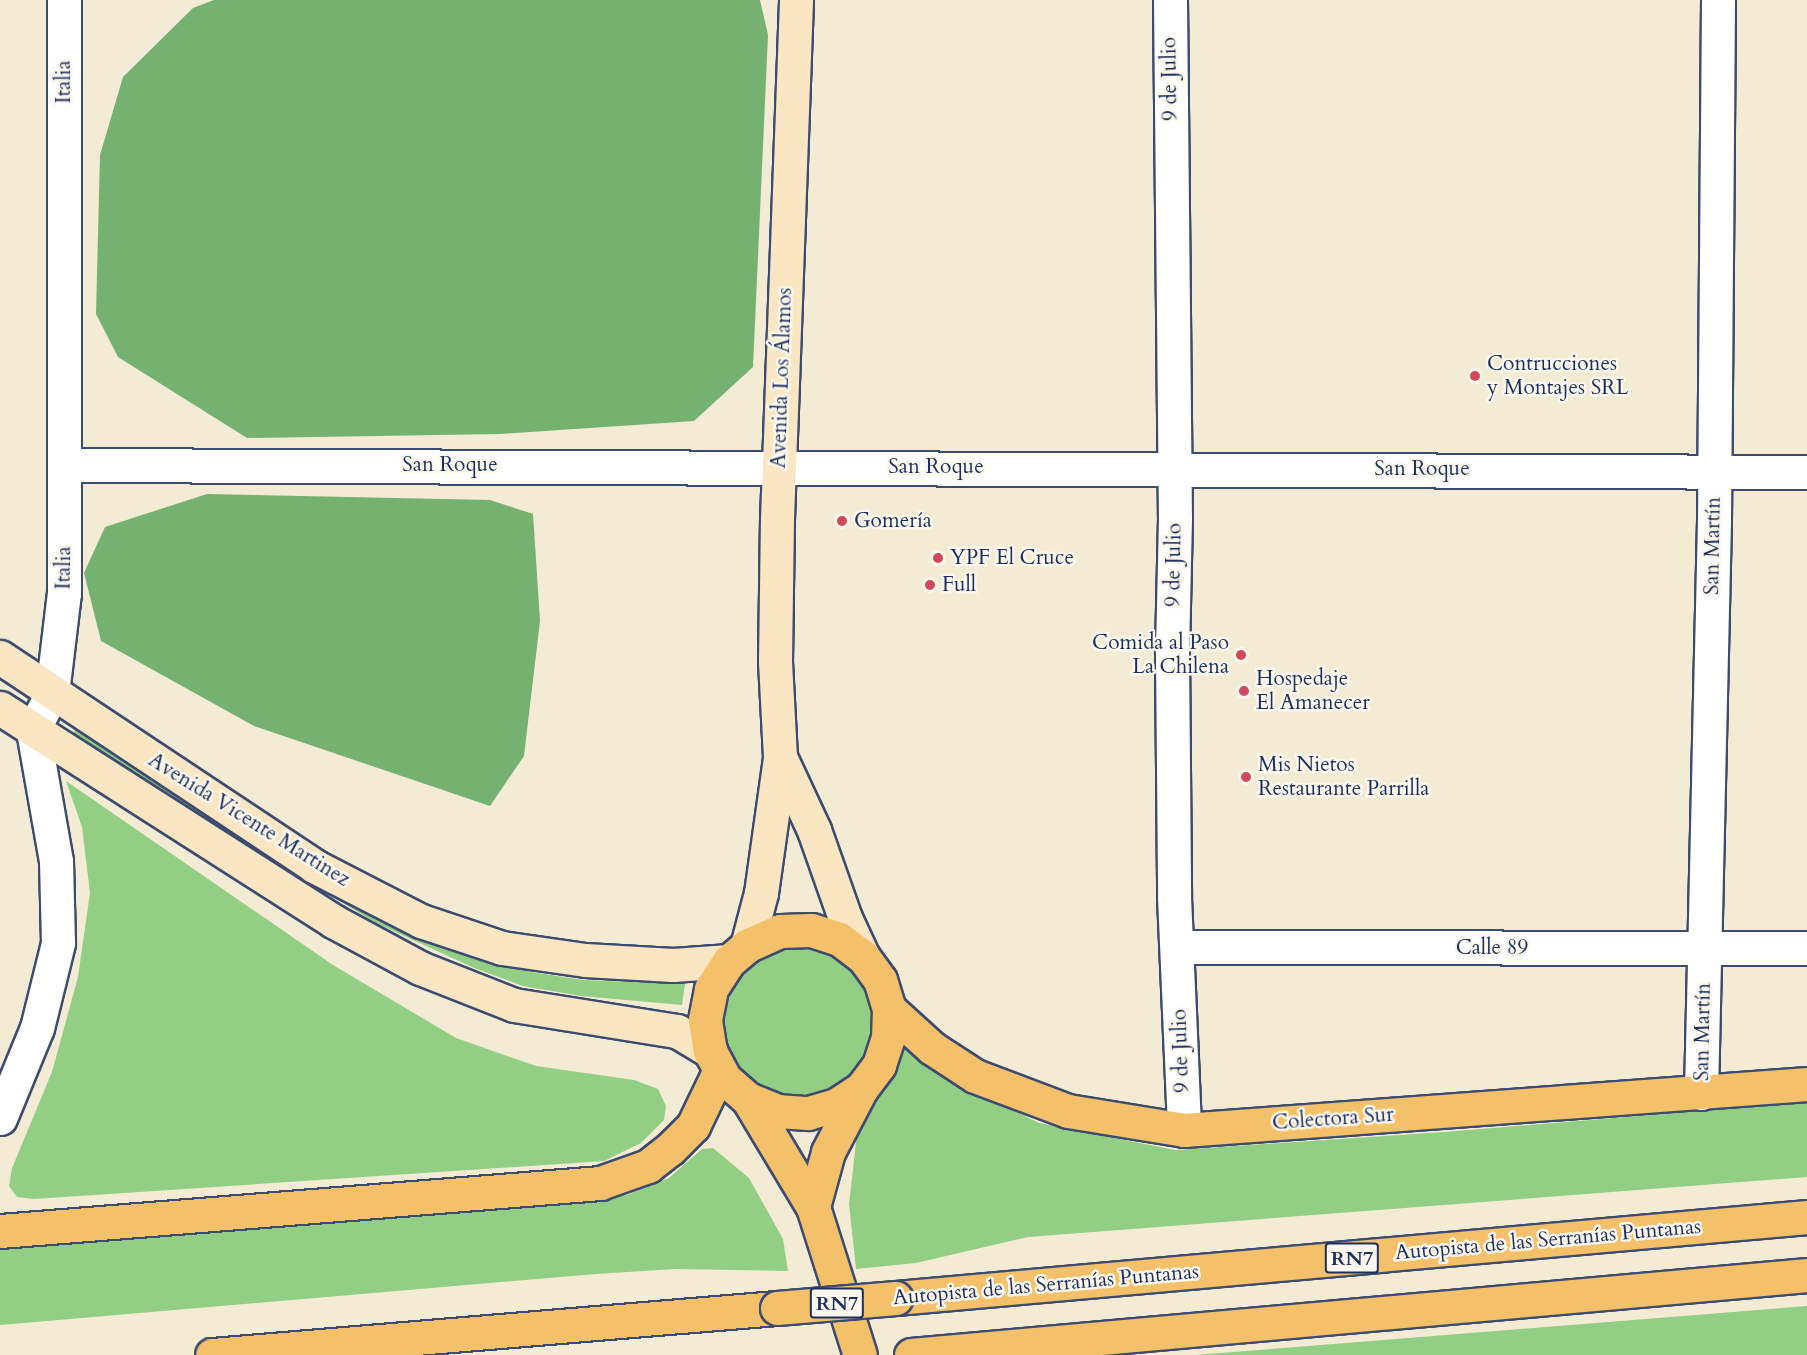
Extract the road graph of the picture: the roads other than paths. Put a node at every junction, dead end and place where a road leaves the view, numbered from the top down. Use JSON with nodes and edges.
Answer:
{"nodes":[{"id":1,"x":64,"y":0,"type":"edge"},
{"id":2,"x":796,"y":0,"type":"edge"},
{"id":3,"x":1170,"y":0,"type":"edge"},
{"id":4,"x":1718,"y":0,"type":"edge"},
{"id":5,"x":65,"y":465,"type":"junction"},
{"id":6,"x":779,"y":466,"type":"junction"},
{"id":7,"x":1174,"y":468,"type":"junction"},
{"id":8,"x":1715,"y":471,"type":"junction"},
{"id":9,"x":1807,"y":472,"type":"edge"},
{"id":10,"x":0,"y":657,"type":"edge"},
{"id":11,"x":52,"y":693,"type":"junction"},
{"id":12,"x":0,"y":708,"type":"edge"},
{"id":13,"x":33,"y":730,"type":"junction"},
{"id":14,"x":780,"y":757,"type":"junction"},
{"id":15,"x":1177,"y":947,"type":"junction"},
{"id":16,"x":1807,"y":948,"type":"edge"},
{"id":17,"x":1704,"y":950,"type":"junction"},
{"id":18,"x":738,"y":953,"type":"junction"},
{"id":19,"x":863,"y":957,"type":"junction"},
{"id":20,"x":889,"y":1009,"type":"junction"},
{"id":21,"x":715,"y":1060,"type":"junction"},
{"id":22,"x":1807,"y":1084,"type":"edge"},
{"id":23,"x":861,"y":1089,"type":"junction"},
{"id":24,"x":1701,"y":1093,"type":"junction"},
{"id":25,"x":748,"y":1099,"type":"junction"},
{"id":26,"x":0,"y":1118,"type":"edge"},
{"id":27,"x":1184,"y":1130,"type":"junction"},
{"id":28,"x":813,"y":1207,"type":"junction"},
{"id":29,"x":1807,"y":1217,"type":"edge"},
{"id":30,"x":0,"y":1231,"type":"edge"},
{"id":31,"x":1807,"y":1275,"type":"edge"},
{"id":32,"x":212,"y":1355,"type":"edge"},
{"id":33,"x":860,"y":1355,"type":"edge"},
{"id":34,"x":913,"y":1355,"type":"edge"}],
"edges":[{"from":1,"to":5,"type":"street","name":"Italia"},
{"from":2,"to":6,"type":"main road","name":"Avenida Los Álamos"},
{"from":3,"to":7,"type":"street","name":"9 de Julio"},
{"from":4,"to":8,"type":"street","name":"San Martín"},
{"from":5,"to":6,"type":"street","name":"San Roque"},
{"from":5,"to":11,"type":"street","name":"Italia"},
{"from":6,"to":7,"type":"street","name":"San Roque"},
{"from":6,"to":14,"type":"main road","name":"Avenida Los Álamos"},
{"from":7,"to":8,"type":"street","name":"San Roque"},
{"from":7,"to":15,"type":"street","name":"9 de Julio"},
{"from":8,"to":9,"type":"street","name":"San Roque"},
{"from":8,"to":17,"type":"street","name":"San Martín"},
{"from":10,"to":11,"type":"main road","name":"Avenida Vicente Martinez"},
{"from":11,"to":13,"type":"street","name":"Italia"},
{"from":11,"to":18,"type":"main road","name":"Avenida Vicente Martinez"},
{"from":12,"to":13,"type":"main road","name":"Avenida Vicente Martinez"},
{"from":13,"to":21,"type":"main road","name":"Avenida Vicente Martinez"},
{"from":13,"to":26,"type":"street"},
{"from":14,"to":18,"type":"main road","name":"Avenida Los Álamos"},
{"from":14,"to":19,"type":"main road","name":"Avenida Los Álamos"},
{"from":15,"to":17,"type":"street","name":"Calle 89"},
{"from":15,"to":27,"type":"street","name":"9 de Julio"},
{"from":16,"to":17,"type":"street","name":"Calle 89"},
{"from":17,"to":24,"type":"street","name":"San Martín"},
{"from":18,"to":19,"type":"main road"},
{"from":18,"to":21,"type":"main road"},
{"from":19,"to":20,"type":"main road"},
{"from":20,"to":23,"type":"main road"},
{"from":20,"to":27,"type":"main road","name":"Colectora Sur"},
{"from":21,"to":25,"type":"main road"},
{"from":21,"to":30,"type":"main road"},
{"from":22,"to":24,"type":"main road","name":"Colectora Sur"},
{"from":23,"to":25,"type":"main road"},
{"from":23,"to":28,"type":"main road"},
{"from":24,"to":27,"type":"main road","name":"Colectora Sur"},
{"from":25,"to":28,"type":"main road"},
{"from":28,"to":33,"type":"main road"},
{"from":29,"to":32,"type":"main road","name":"Autopista de las Serranías Puntanas","number":"RN7","bridge":true},
{"from":31,"to":34,"type":"main road"}]}
